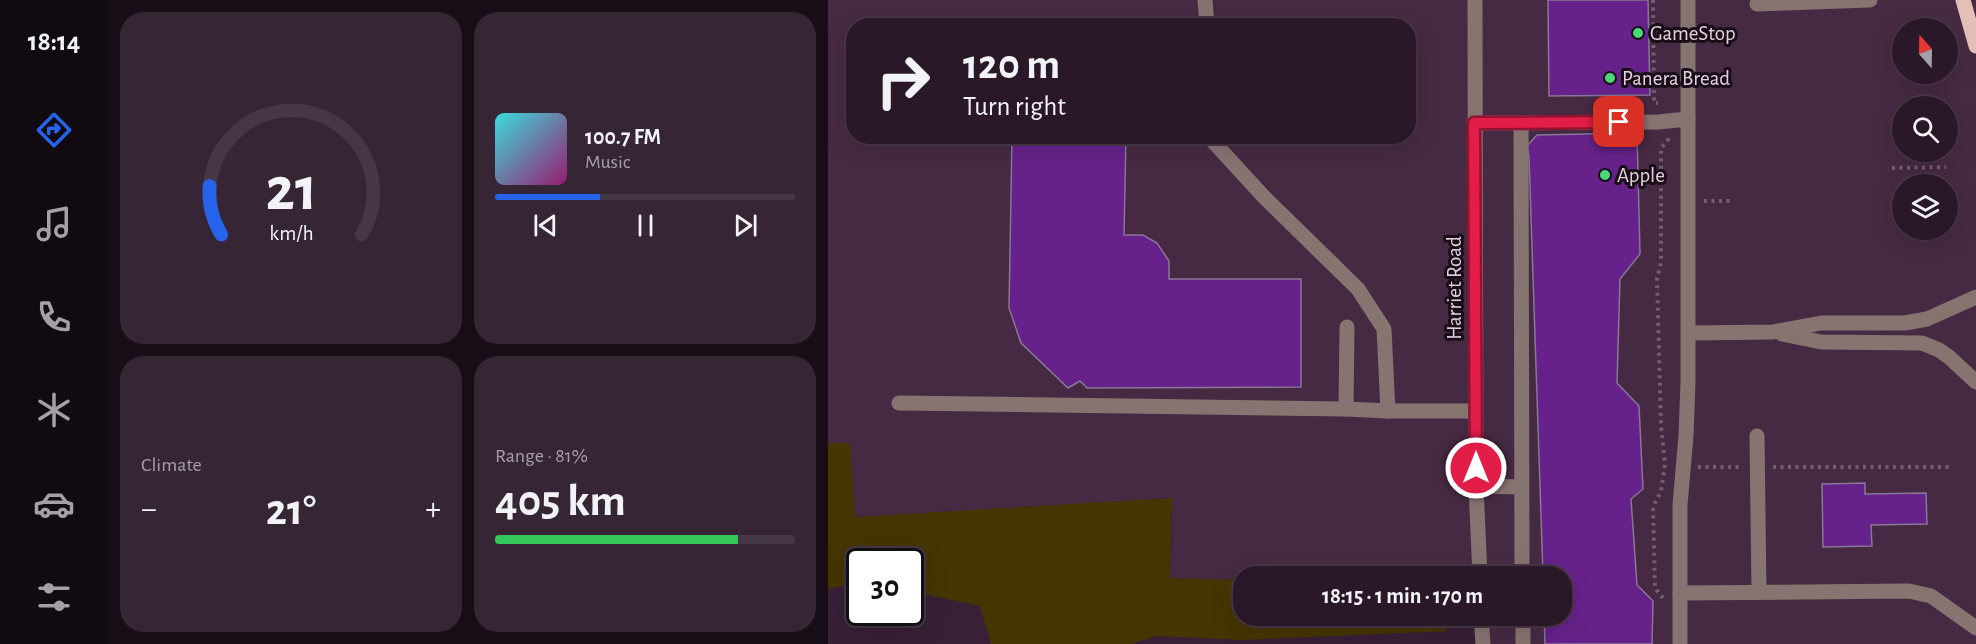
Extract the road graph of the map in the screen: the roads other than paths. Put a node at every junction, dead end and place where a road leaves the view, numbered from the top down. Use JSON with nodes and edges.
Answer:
{"nodes":[{"id":1,"x":1205,"y":0,"type":"edge"},
{"id":2,"x":1474,"y":0,"type":"edge"},
{"id":3,"x":1688,"y":0,"type":"edge"},
{"id":4,"x":1870,"y":0,"type":"edge"},
{"id":5,"x":1963,"y":0,"type":"edge"},
{"id":6,"x":1757,"y":4,"type":"dead end"},
{"id":7,"x":1206,"y":18,"type":"edge"},
{"id":8,"x":1976,"y":46,"type":"edge"},
{"id":9,"x":1688,"y":119,"type":"junction"},
{"id":10,"x":1474,"y":123,"type":"junction"},
{"id":11,"x":1521,"y":124,"type":"junction"},
{"id":12,"x":1215,"y":144,"type":"edge"},
{"id":13,"x":1976,"y":297,"type":"edge"},
{"id":14,"x":1347,"y":327,"type":"dead end"},
{"id":15,"x":1773,"y":332,"type":"junction"},
{"id":16,"x":1689,"y":333,"type":"junction"},
{"id":17,"x":1976,"y":382,"type":"edge"},
{"id":18,"x":899,"y":403,"type":"dead end"},
{"id":19,"x":1346,"y":409,"type":"junction"},
{"id":20,"x":1388,"y":411,"type":"junction"},
{"id":21,"x":1475,"y":411,"type":"junction"},
{"id":22,"x":1757,"y":436,"type":"dead end"},
{"id":23,"x":1476,"y":486,"type":"junction"},
{"id":24,"x":1521,"y":487,"type":"junction"},
{"id":25,"x":1480,"y":566,"type":"edge"},
{"id":26,"x":1522,"y":566,"type":"edge"},
{"id":27,"x":1759,"y":592,"type":"junction"},
{"id":28,"x":1680,"y":593,"type":"junction"},
{"id":29,"x":1481,"y":626,"type":"edge"},
{"id":30,"x":1523,"y":626,"type":"edge"},
{"id":31,"x":1976,"y":628,"type":"edge"},
{"id":32,"x":1482,"y":644,"type":"edge"},
{"id":33,"x":1523,"y":644,"type":"edge"},
{"id":34,"x":1680,"y":644,"type":"edge"}],
"edges":[{"from":1,"to":7,"type":"street"},
{"from":2,"to":10,"type":"street","name":"Harriet Road"},
{"from":3,"to":9,"type":"street"},
{"from":4,"to":6,"type":"street"},
{"from":5,"to":8,"type":"main road"},
{"from":9,"to":11,"type":"street"},
{"from":9,"to":16,"type":"street"},
{"from":10,"to":11,"type":"street"},
{"from":10,"to":21,"type":"street","name":"Harriet Road"},
{"from":11,"to":24,"type":"street"},
{"from":12,"to":20,"type":"street"},
{"from":13,"to":15,"type":"street"},
{"from":14,"to":19,"type":"street"},
{"from":15,"to":16,"type":"street"},
{"from":15,"to":17,"type":"street"},
{"from":16,"to":28,"type":"street"},
{"from":18,"to":19,"type":"street"},
{"from":19,"to":20,"type":"street"},
{"from":20,"to":21,"type":"street"},
{"from":21,"to":23,"type":"street","name":"Harriet Road"},
{"from":22,"to":27,"type":"street"},
{"from":23,"to":24,"type":"street"},
{"from":23,"to":25,"type":"street","name":"Harriet Road"},
{"from":24,"to":26,"type":"street"},
{"from":27,"to":28,"type":"street"},
{"from":27,"to":31,"type":"street"},
{"from":28,"to":34,"type":"street"},
{"from":29,"to":32,"type":"street"},
{"from":30,"to":33,"type":"street"}]}
